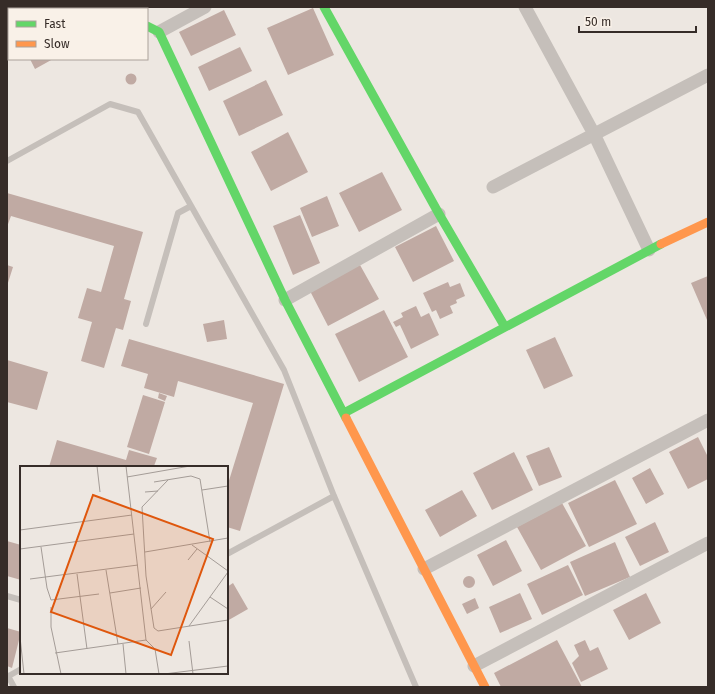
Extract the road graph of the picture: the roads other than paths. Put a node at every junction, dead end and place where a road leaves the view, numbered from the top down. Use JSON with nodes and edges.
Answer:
{"nodes":[{"id":1,"x":205,"y":7,"type":"edge"},
{"id":2,"x":324,"y":7,"type":"edge"},
{"id":3,"x":525,"y":7,"type":"edge"},
{"id":4,"x":148,"y":26,"type":"edge"},
{"id":5,"x":159,"y":32,"type":"junction"},
{"id":6,"x":708,"y":75,"type":"edge"},
{"id":7,"x":594,"y":134,"type":"junction"},
{"id":8,"x":7,"y":161,"type":"edge"},
{"id":9,"x":493,"y":187,"type":"dead end"},
{"id":10,"x":191,"y":206,"type":"junction"},
{"id":11,"x":439,"y":214,"type":"junction"},
{"id":12,"x":708,"y":222,"type":"edge"},
{"id":13,"x":649,"y":250,"type":"junction"},
{"id":14,"x":285,"y":300,"type":"junction"},
{"id":15,"x":146,"y":324,"type":"dead end"},
{"id":16,"x":505,"y":327,"type":"junction"},
{"id":17,"x":344,"y":413,"type":"junction"},
{"id":18,"x":708,"y":420,"type":"edge"},
{"id":19,"x":334,"y":496,"type":"junction"},
{"id":20,"x":708,"y":543,"type":"edge"},
{"id":21,"x":228,"y":553,"type":"edge"},
{"id":22,"x":424,"y":569,"type":"junction"},
{"id":23,"x":7,"y":596,"type":"edge"},
{"id":24,"x":20,"y":600,"type":"edge"},
{"id":25,"x":474,"y":666,"type":"junction"},
{"id":26,"x":20,"y":670,"type":"edge"},
{"id":27,"x":8,"y":677,"type":"edge"},
{"id":28,"x":14,"y":687,"type":"edge"},
{"id":29,"x":416,"y":687,"type":"edge"},
{"id":30,"x":485,"y":687,"type":"edge"}],
"edges":[{"from":1,"to":5,"type":"street"},
{"from":2,"to":11,"type":"street"},
{"from":3,"to":7,"type":"street"},
{"from":4,"to":5,"type":"street"},
{"from":5,"to":14,"type":"street"},
{"from":6,"to":7,"type":"street"},
{"from":7,"to":9,"type":"street"},
{"from":7,"to":13,"type":"street"},
{"from":8,"to":10,"type":"lane"},
{"from":10,"to":15,"type":"lane"},
{"from":10,"to":19,"type":"lane"},
{"from":11,"to":14,"type":"street"},
{"from":11,"to":16,"type":"street"},
{"from":12,"to":13,"type":"street"},
{"from":13,"to":16,"type":"street"},
{"from":14,"to":17,"type":"street"},
{"from":16,"to":17,"type":"street"},
{"from":17,"to":22,"type":"street"},
{"from":18,"to":22,"type":"street"},
{"from":19,"to":21,"type":"lane"},
{"from":19,"to":29,"type":"lane"},
{"from":20,"to":25,"type":"street"},
{"from":22,"to":25,"type":"street"},
{"from":23,"to":24,"type":"lane"},
{"from":25,"to":30,"type":"street"},
{"from":26,"to":27,"type":"lane"},
{"from":27,"to":28,"type":"lane"}]}
